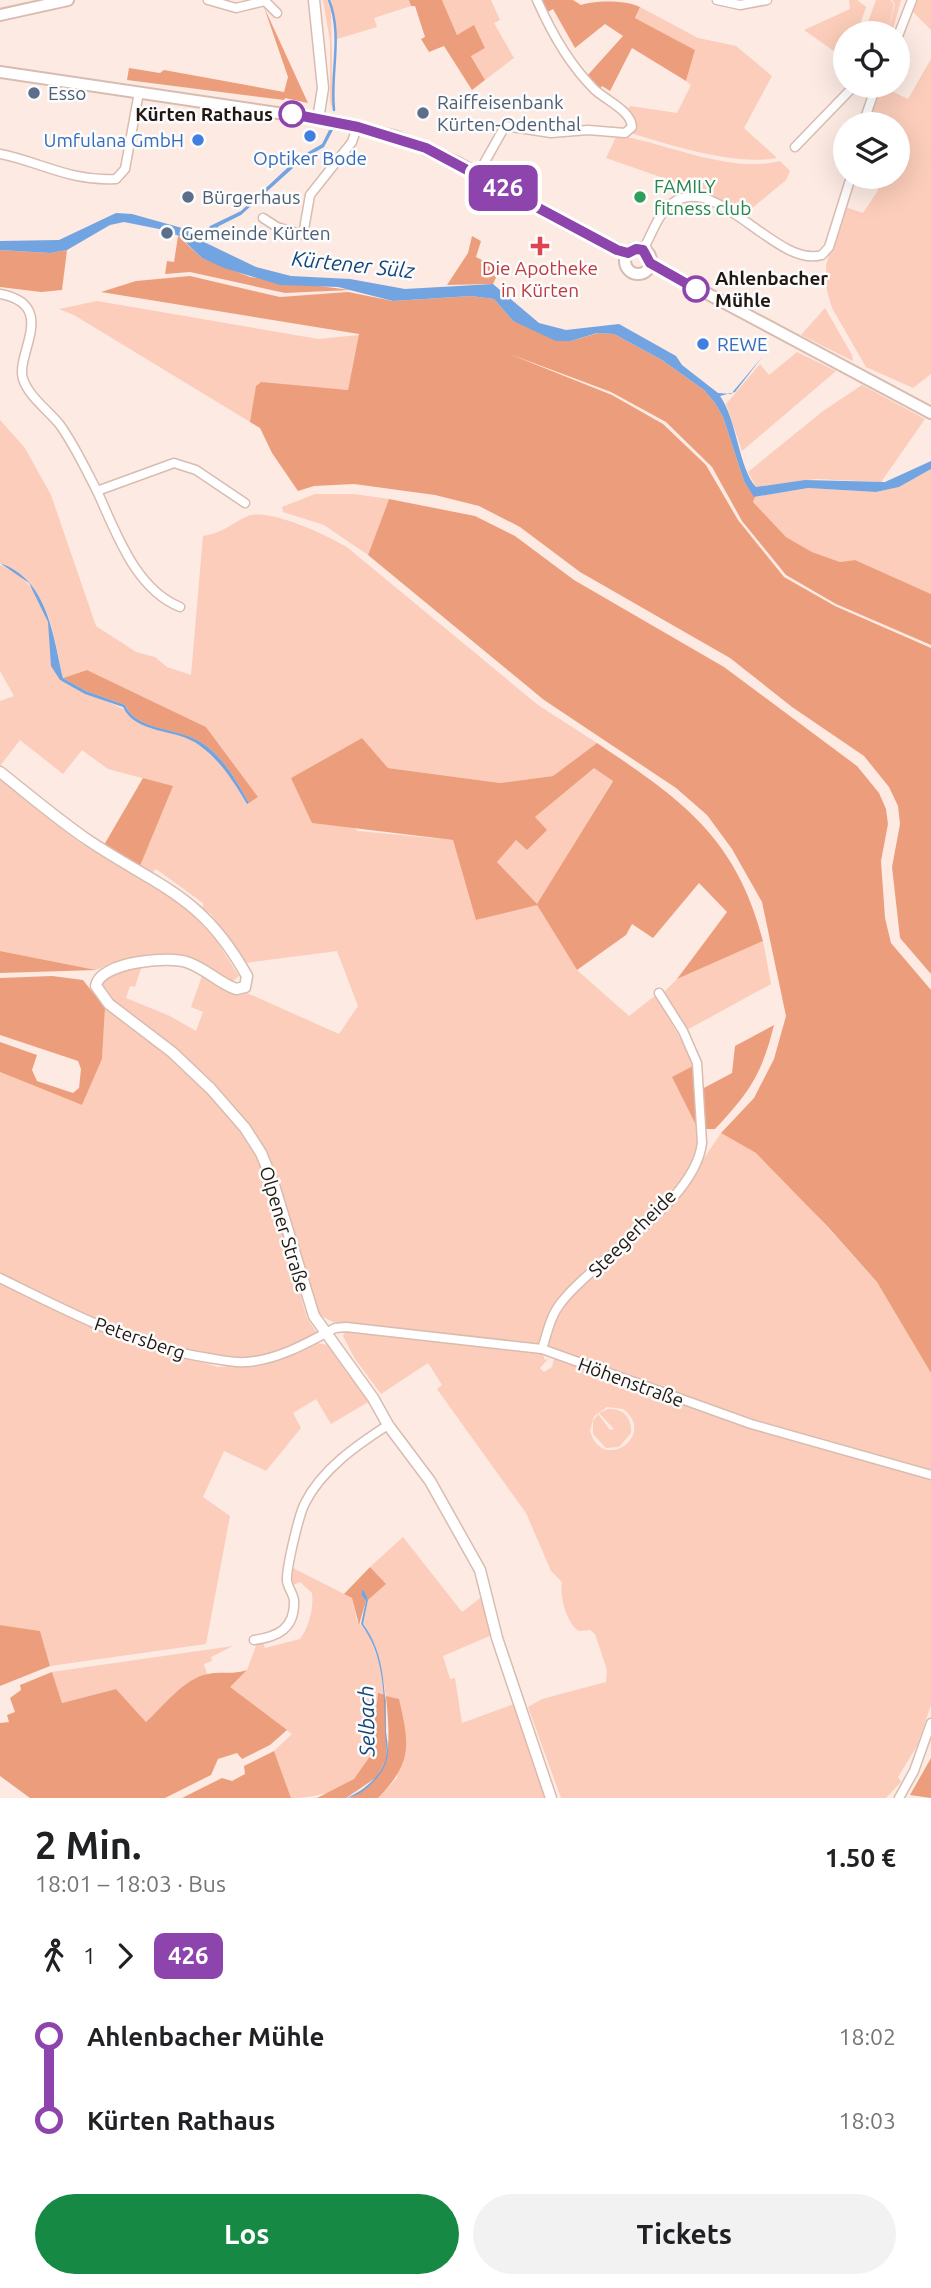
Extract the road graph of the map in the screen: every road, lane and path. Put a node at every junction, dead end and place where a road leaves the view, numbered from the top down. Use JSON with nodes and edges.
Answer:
{"nodes":[{"id":1,"x":68,"y":0,"type":"edge"},
{"id":2,"x":208,"y":0,"type":"edge"},
{"id":3,"x":314,"y":0,"type":"edge"},
{"id":4,"x":537,"y":0,"type":"edge"},
{"id":5,"x":717,"y":0,"type":"edge"},
{"id":6,"x":767,"y":0,"type":"edge"},
{"id":7,"x":912,"y":0,"type":"edge"},
{"id":8,"x":278,"y":13,"type":"dead end"},
{"id":9,"x":0,"y":15,"type":"edge"},
{"id":10,"x":904,"y":21,"type":"edge"},
{"id":11,"x":0,"y":72,"type":"edge"},
{"id":12,"x":139,"y":92,"type":"junction"},
{"id":13,"x":842,"y":98,"type":"edge"},
{"id":14,"x":318,"y":119,"type":"junction"},
{"id":15,"x":357,"y":127,"type":"junction"},
{"id":16,"x":795,"y":147,"type":"dead end"},
{"id":17,"x":0,"y":154,"type":"edge"},
{"id":18,"x":478,"y":174,"type":"junction"},
{"id":19,"x":847,"y":189,"type":"edge"},
{"id":20,"x":263,"y":218,"type":"dead end"},
{"id":21,"x":643,"y":250,"type":"junction"},
{"id":22,"x":628,"y":253,"type":"junction"},
{"id":23,"x":650,"y":263,"type":"junction"},
{"id":24,"x":0,"y":294,"type":"edge"},
{"id":25,"x":931,"y":414,"type":"edge"},
{"id":26,"x":97,"y":491,"type":"junction"},
{"id":27,"x":245,"y":503,"type":"dead end"},
{"id":28,"x":180,"y":607,"type":"dead end"},
{"id":29,"x":0,"y":772,"type":"edge"},
{"id":30,"x":659,"y":993,"type":"dead end"},
{"id":31,"x":0,"y":1278,"type":"edge"},
{"id":32,"x":325,"y":1334,"type":"junction"},
{"id":33,"x":542,"y":1349,"type":"junction"},
{"id":34,"x":388,"y":1425,"type":"junction"},
{"id":35,"x":931,"y":1475,"type":"edge"},
{"id":36,"x":254,"y":1640,"type":"dead end"},
{"id":37,"x":931,"y":1723,"type":"edge"},
{"id":38,"x":551,"y":1798,"type":"edge"},
{"id":39,"x":899,"y":1798,"type":"edge"}],
"edges":[{"from":1,"to":9,"type":"main road"},
{"from":2,"to":8,"type":"street"},
{"from":3,"to":14,"type":"street"},
{"from":4,"to":18,"type":"street"},
{"from":5,"to":6,"type":"street"},
{"from":7,"to":10,"type":"street"},
{"from":11,"to":12,"type":"main road"},
{"from":12,"to":14,"type":"main road"},
{"from":12,"to":17,"type":"street"},
{"from":13,"to":16,"type":"street"},
{"from":14,"to":15,"type":"main road"},
{"from":15,"to":18,"type":"main road"},
{"from":15,"to":20,"type":"street"},
{"from":18,"to":22,"type":"main road"},
{"from":19,"to":21,"type":"street"},
{"from":21,"to":22,"type":"main road"},
{"from":21,"to":23,"type":"main road"},
{"from":22,"to":23,"type":"main road"},
{"from":23,"to":25,"type":"main road"},
{"from":24,"to":26,"type":"street"},
{"from":26,"to":27,"type":"street"},
{"from":26,"to":28,"type":"street"},
{"from":29,"to":32,"type":"street","name":"Olpener Straße"},
{"from":30,"to":33,"type":"street","name":"Steegerheide"},
{"from":31,"to":32,"type":"street","name":"Petersberg"},
{"from":32,"to":33,"type":"street","name":"Höhenstraße"},
{"from":32,"to":34,"type":"street","name":"Olpener Straße"},
{"from":33,"to":35,"type":"street","name":"Höhenstraße"},
{"from":34,"to":36,"type":"street"},
{"from":34,"to":38,"type":"street","name":"Olpener Straße"},
{"from":37,"to":39,"type":"street"}]}
